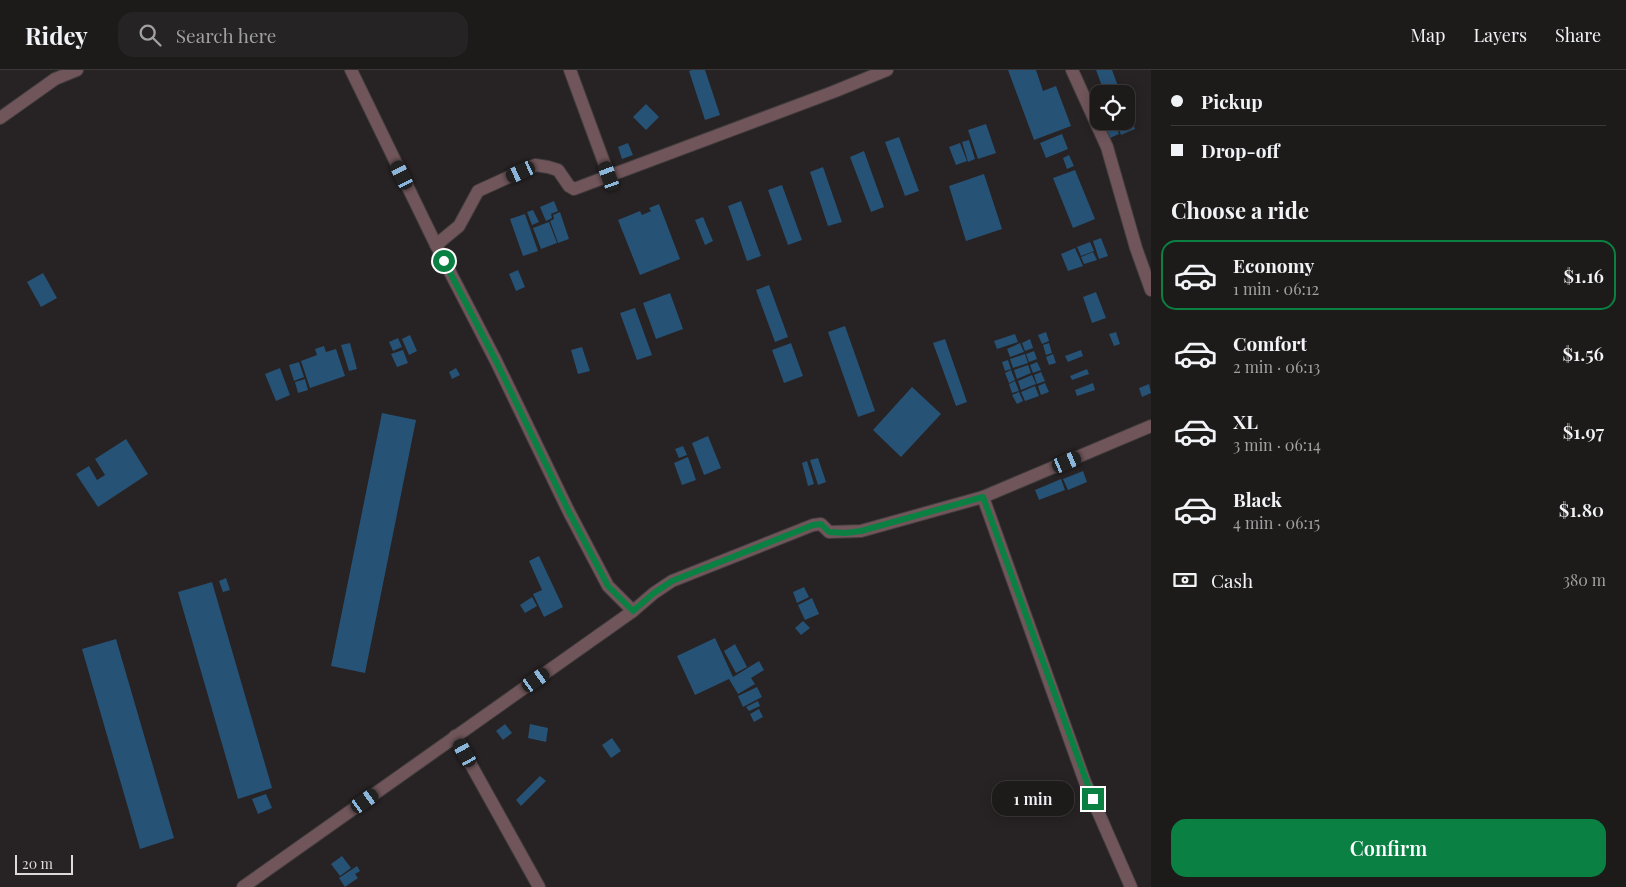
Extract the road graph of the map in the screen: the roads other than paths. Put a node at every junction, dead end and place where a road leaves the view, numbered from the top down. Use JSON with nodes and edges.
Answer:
{"nodes":[{"id":1,"x":78,"y":70,"type":"edge"},
{"id":2,"x":351,"y":70,"type":"edge"},
{"id":3,"x":570,"y":70,"type":"edge"},
{"id":4,"x":887,"y":70,"type":"edge"},
{"id":5,"x":1072,"y":70,"type":"edge"},
{"id":6,"x":0,"y":118,"type":"edge"},
{"id":7,"x":609,"y":176,"type":"junction"},
{"id":8,"x":436,"y":245,"type":"junction"},
{"id":9,"x":1151,"y":290,"type":"edge"},
{"id":10,"x":1151,"y":426,"type":"edge"},
{"id":11,"x":983,"y":497,"type":"junction"},
{"id":12,"x":633,"y":611,"type":"junction"},
{"id":13,"x":456,"y":736,"type":"junction"},
{"id":14,"x":243,"y":887,"type":"edge"},
{"id":15,"x":539,"y":887,"type":"edge"},
{"id":16,"x":1131,"y":887,"type":"edge"}],
"edges":[{"from":1,"to":6,"type":"street"},
{"from":2,"to":8,"type":"street"},
{"from":3,"to":7,"type":"street"},
{"from":4,"to":7,"type":"street"},
{"from":5,"to":9,"type":"street"},
{"from":7,"to":8,"type":"street"},
{"from":8,"to":12,"type":"street"},
{"from":10,"to":11,"type":"street"},
{"from":11,"to":12,"type":"street"},
{"from":11,"to":16,"type":"street"},
{"from":12,"to":13,"type":"street"},
{"from":13,"to":14,"type":"street"},
{"from":13,"to":15,"type":"street"}]}
